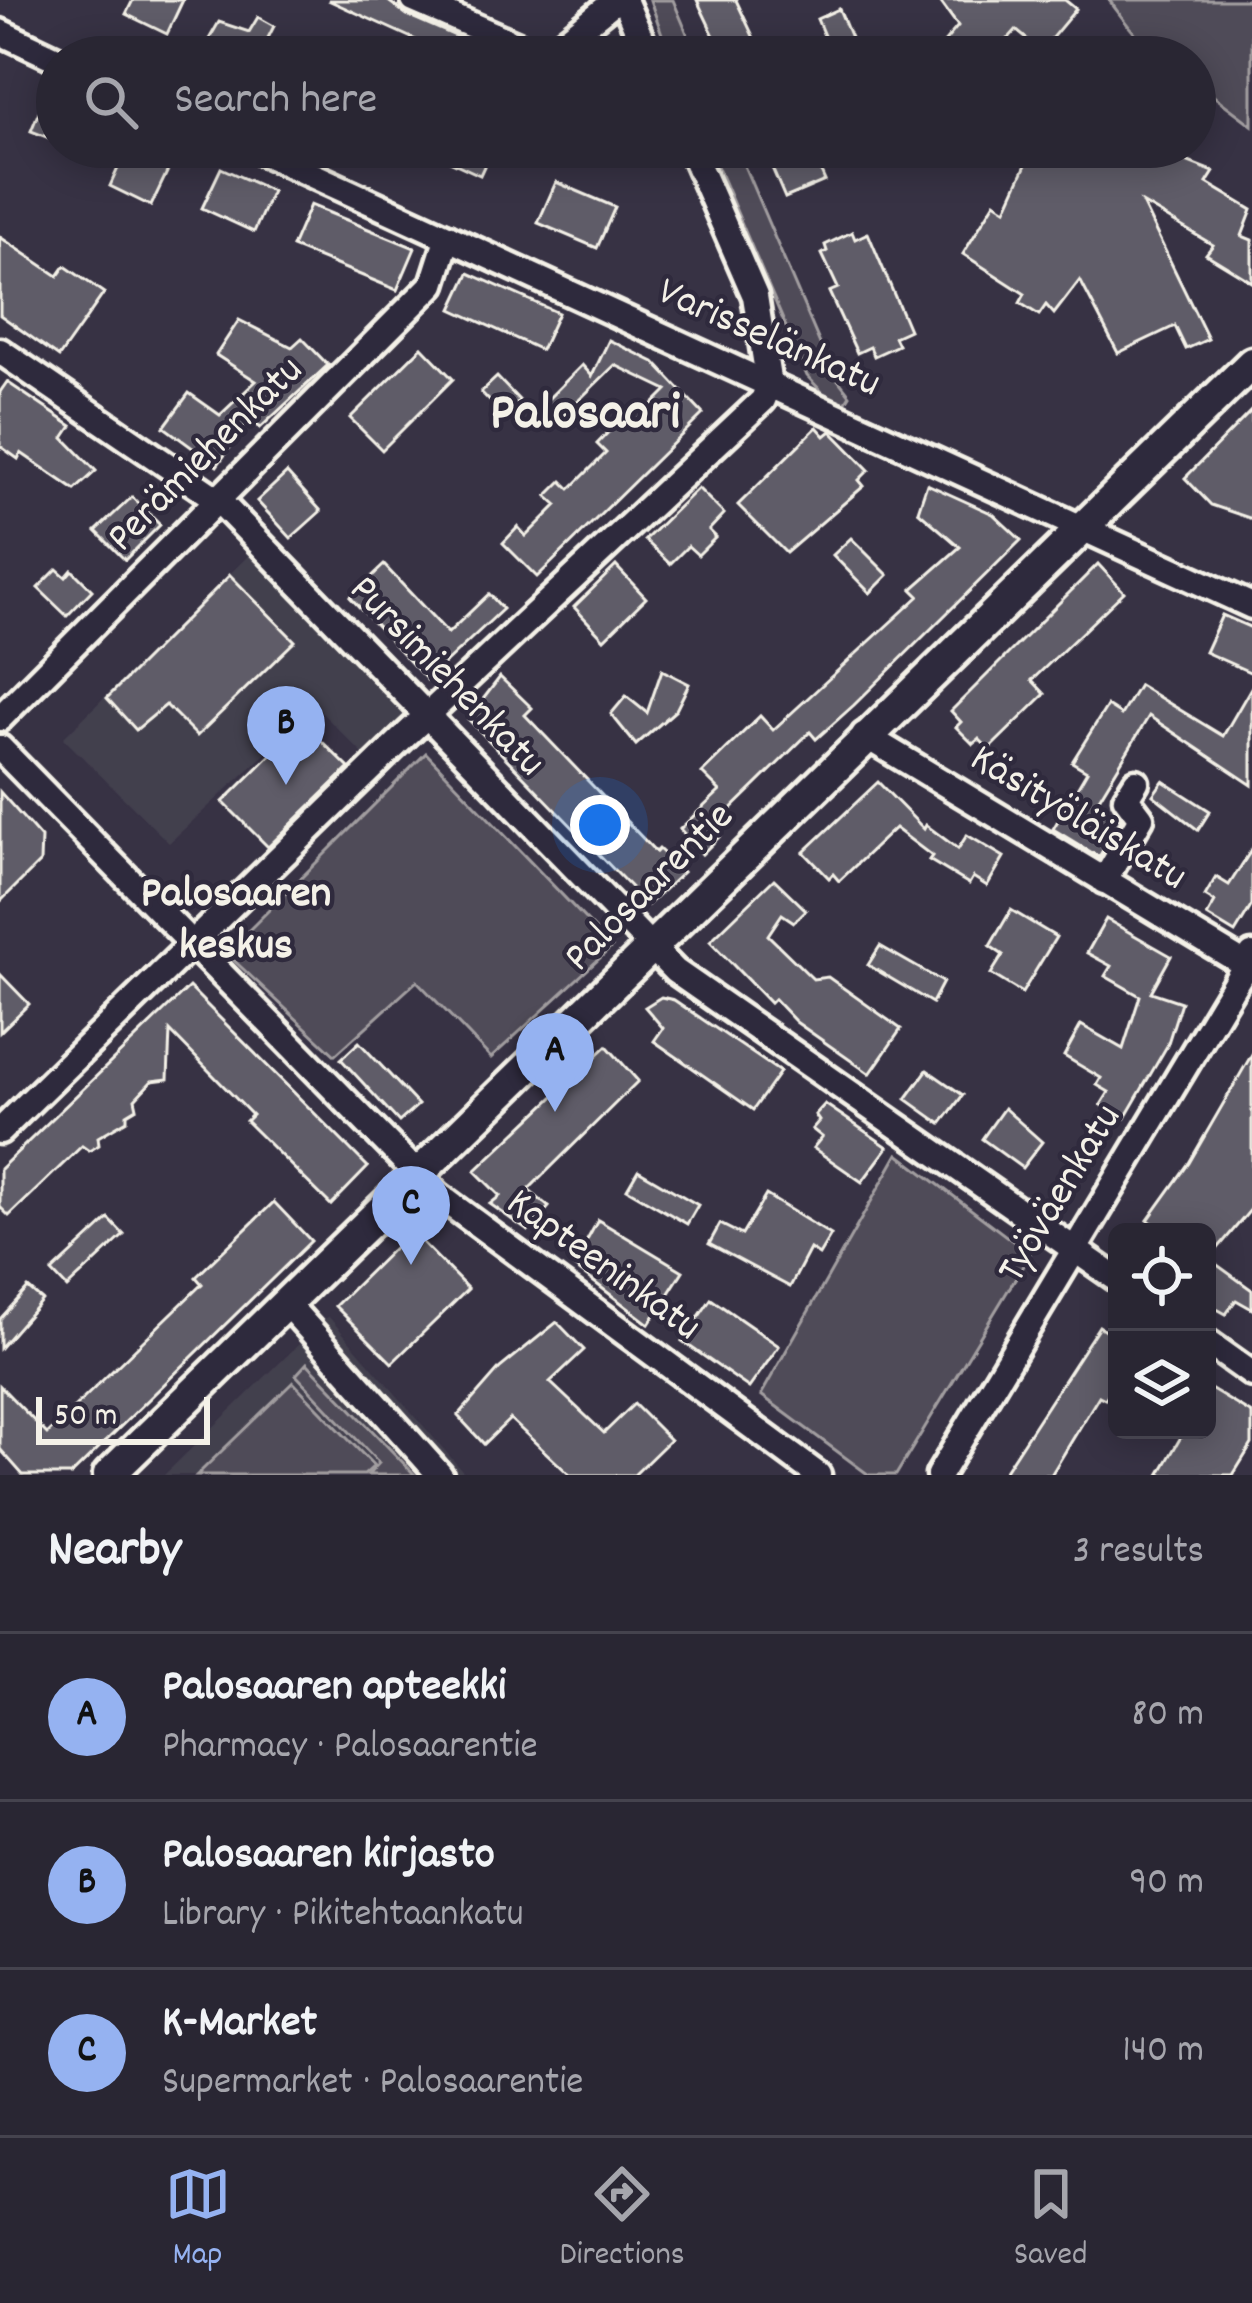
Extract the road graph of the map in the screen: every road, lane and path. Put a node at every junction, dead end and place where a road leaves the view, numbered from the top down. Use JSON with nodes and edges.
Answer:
{"nodes":[{"id":1,"x":414,"y":0,"type":"edge"},
{"id":2,"x":620,"y":0,"type":"edge"},
{"id":3,"x":0,"y":32,"type":"edge"},
{"id":4,"x":496,"y":36,"type":"edge"},
{"id":5,"x":572,"y":36,"type":"edge"},
{"id":6,"x":639,"y":36,"type":"edge"},
{"id":7,"x":36,"y":48,"type":"edge"},
{"id":8,"x":296,"y":168,"type":"edge"},
{"id":9,"x":699,"y":168,"type":"edge"},
{"id":10,"x":448,"y":237,"type":"junction"},
{"id":11,"x":0,"y":351,"type":"edge"},
{"id":12,"x":1252,"y":363,"type":"edge"},
{"id":13,"x":769,"y":385,"type":"junction"},
{"id":14,"x":218,"y":500,"type":"junction"},
{"id":15,"x":1085,"y":527,"type":"junction"},
{"id":16,"x":1252,"y":606,"type":"edge"},
{"id":17,"x":426,"y":716,"type":"junction"},
{"id":18,"x":0,"y":718,"type":"edge"},
{"id":19,"x":864,"y":736,"type":"junction"},
{"id":20,"x":0,"y":748,"type":"edge"},
{"id":21,"x":1136,"y":782,"type":"dead end"},
{"id":22,"x":1104,"y":881,"type":"junction"},
{"id":23,"x":192,"y":946,"type":"junction"},
{"id":24,"x":652,"y":948,"type":"junction"},
{"id":25,"x":1250,"y":963,"type":"edge"},
{"id":26,"x":0,"y":1131,"type":"edge"},
{"id":27,"x":418,"y":1175,"type":"junction"},
{"id":28,"x":1075,"y":1250,"type":"junction"},
{"id":29,"x":1108,"y":1273,"type":"edge"},
{"id":30,"x":286,"y":1304,"type":"junction"},
{"id":31,"x":1216,"y":1348,"type":"edge"},
{"id":32,"x":1252,"y":1374,"type":"edge"},
{"id":33,"x":109,"y":1475,"type":"edge"},
{"id":34,"x":440,"y":1475,"type":"edge"},
{"id":35,"x":818,"y":1475,"type":"edge"},
{"id":36,"x":939,"y":1475,"type":"edge"}],
"edges":[{"from":1,"to":4,"type":"street"},
{"from":2,"to":5,"type":"street"},
{"from":2,"to":6,"type":"street"},
{"from":3,"to":7,"type":"street"},
{"from":8,"to":10,"type":"street","name":"Varisselänkatu"},
{"from":9,"to":13,"type":"street"},
{"from":10,"to":13,"type":"street","name":"Varisselänkatu"},
{"from":10,"to":14,"type":"street","name":"Perämiehenkatu"},
{"from":11,"to":14,"type":"street","name":"Pursimiehenkatu"},
{"from":12,"to":15,"type":"main road","name":"Palosaarentie"},
{"from":13,"to":15,"type":"street","name":"Varisselänkatu"},
{"from":13,"to":17,"type":"street"},
{"from":14,"to":17,"type":"street","name":"Pursimiehenkatu"},
{"from":14,"to":18,"type":"street","name":"Perämiehenkatu"},
{"from":15,"to":16,"type":"street","name":"Varisselänkatu"},
{"from":15,"to":19,"type":"main road","name":"Palosaarentie"},
{"from":17,"to":23,"type":"street"},
{"from":17,"to":24,"type":"street","name":"Pursimiehenkatu"},
{"from":19,"to":22,"type":"street","name":"Käsityöläiskatu"},
{"from":19,"to":24,"type":"main road","name":"Palosaarentie"},
{"from":20,"to":23,"type":"street","name":"Kapteeninkatu"},
{"from":21,"to":22,"type":"street"},
{"from":22,"to":25,"type":"street","name":"Käsityöläiskatu"},
{"from":23,"to":26,"type":"street"},
{"from":23,"to":27,"type":"street","name":"Kapteeninkatu"},
{"from":24,"to":27,"type":"main road","name":"Palosaarentie"},
{"from":24,"to":28,"type":"street","name":"Pursimiehenkatu"},
{"from":25,"to":28,"type":"street","name":"Työväenkatu"},
{"from":27,"to":30,"type":"main road","name":"Palosaarentie"},
{"from":27,"to":35,"type":"street","name":"Kapteeninkatu"},
{"from":28,"to":29,"type":"street","name":"Pursimiehenkatu"},
{"from":28,"to":36,"type":"street","name":"Työväenkatu"},
{"from":30,"to":33,"type":"main road","name":"Palosaarentie"},
{"from":30,"to":34,"type":"street"},
{"from":31,"to":32,"type":"street"}]}
